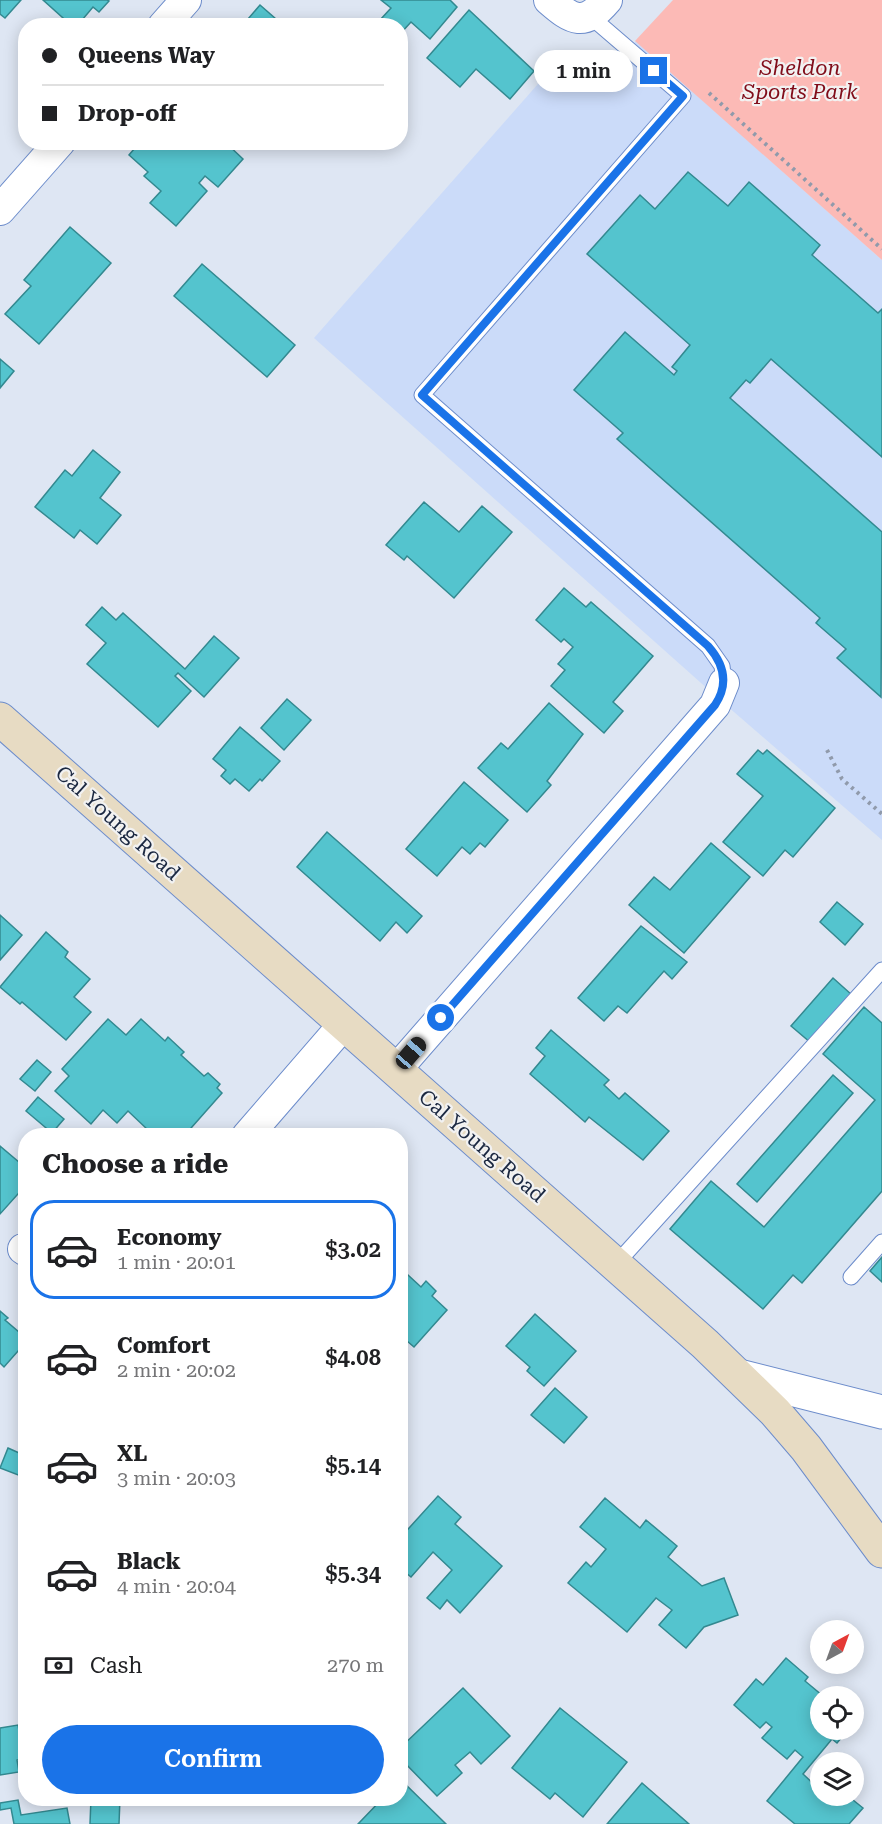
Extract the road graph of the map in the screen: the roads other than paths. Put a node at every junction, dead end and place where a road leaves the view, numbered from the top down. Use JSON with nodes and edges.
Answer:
{"nodes":[{"id":1,"x":186,"y":0,"type":"edge"},
{"id":2,"x":549,"y":0,"type":"edge"},
{"id":3,"x":599,"y":8,"type":"edge"},
{"id":4,"x":170,"y":18,"type":"edge"},
{"id":5,"x":53,"y":150,"type":"edge"},
{"id":6,"x":0,"y":210,"type":"edge"},
{"id":7,"x":723,"y":683,"type":"joint"},
{"id":8,"x":0,"y":719,"type":"edge"},
{"id":9,"x":882,"y":970,"type":"edge"},
{"id":10,"x":344,"y":1024,"type":"junction"},
{"id":11,"x":396,"y":1070,"type":"junction"},
{"id":12,"x":254,"y":1128,"type":"edge"},
{"id":13,"x":882,"y":1242,"type":"edge"},
{"id":14,"x":616,"y":1264,"type":"junction"},
{"id":15,"x":851,"y":1277,"type":"dead end"},
{"id":16,"x":739,"y":1376,"type":"junction"},
{"id":17,"x":882,"y":1412,"type":"edge"},
{"id":18,"x":882,"y":1551,"type":"edge"}],
"edges":[{"from":1,"to":4,"type":"street"},
{"from":2,"to":3,"type":"street"},
{"from":3,"to":7,"type":"lane"},
{"from":5,"to":6,"type":"street"},
{"from":7,"to":11,"type":"street"},
{"from":8,"to":10,"type":"main road","name":"Cal Young Road"},
{"from":9,"to":14,"type":"lane"},
{"from":10,"to":11,"type":"main road","name":"Cal Young Road"},
{"from":10,"to":12,"type":"street"},
{"from":11,"to":14,"type":"main road","name":"Cal Young Road"},
{"from":13,"to":15,"type":"lane"},
{"from":14,"to":16,"type":"main road","name":"Cal Young Road"},
{"from":16,"to":17,"type":"street"},
{"from":16,"to":18,"type":"main road","name":"Cal Young Road"}]}
